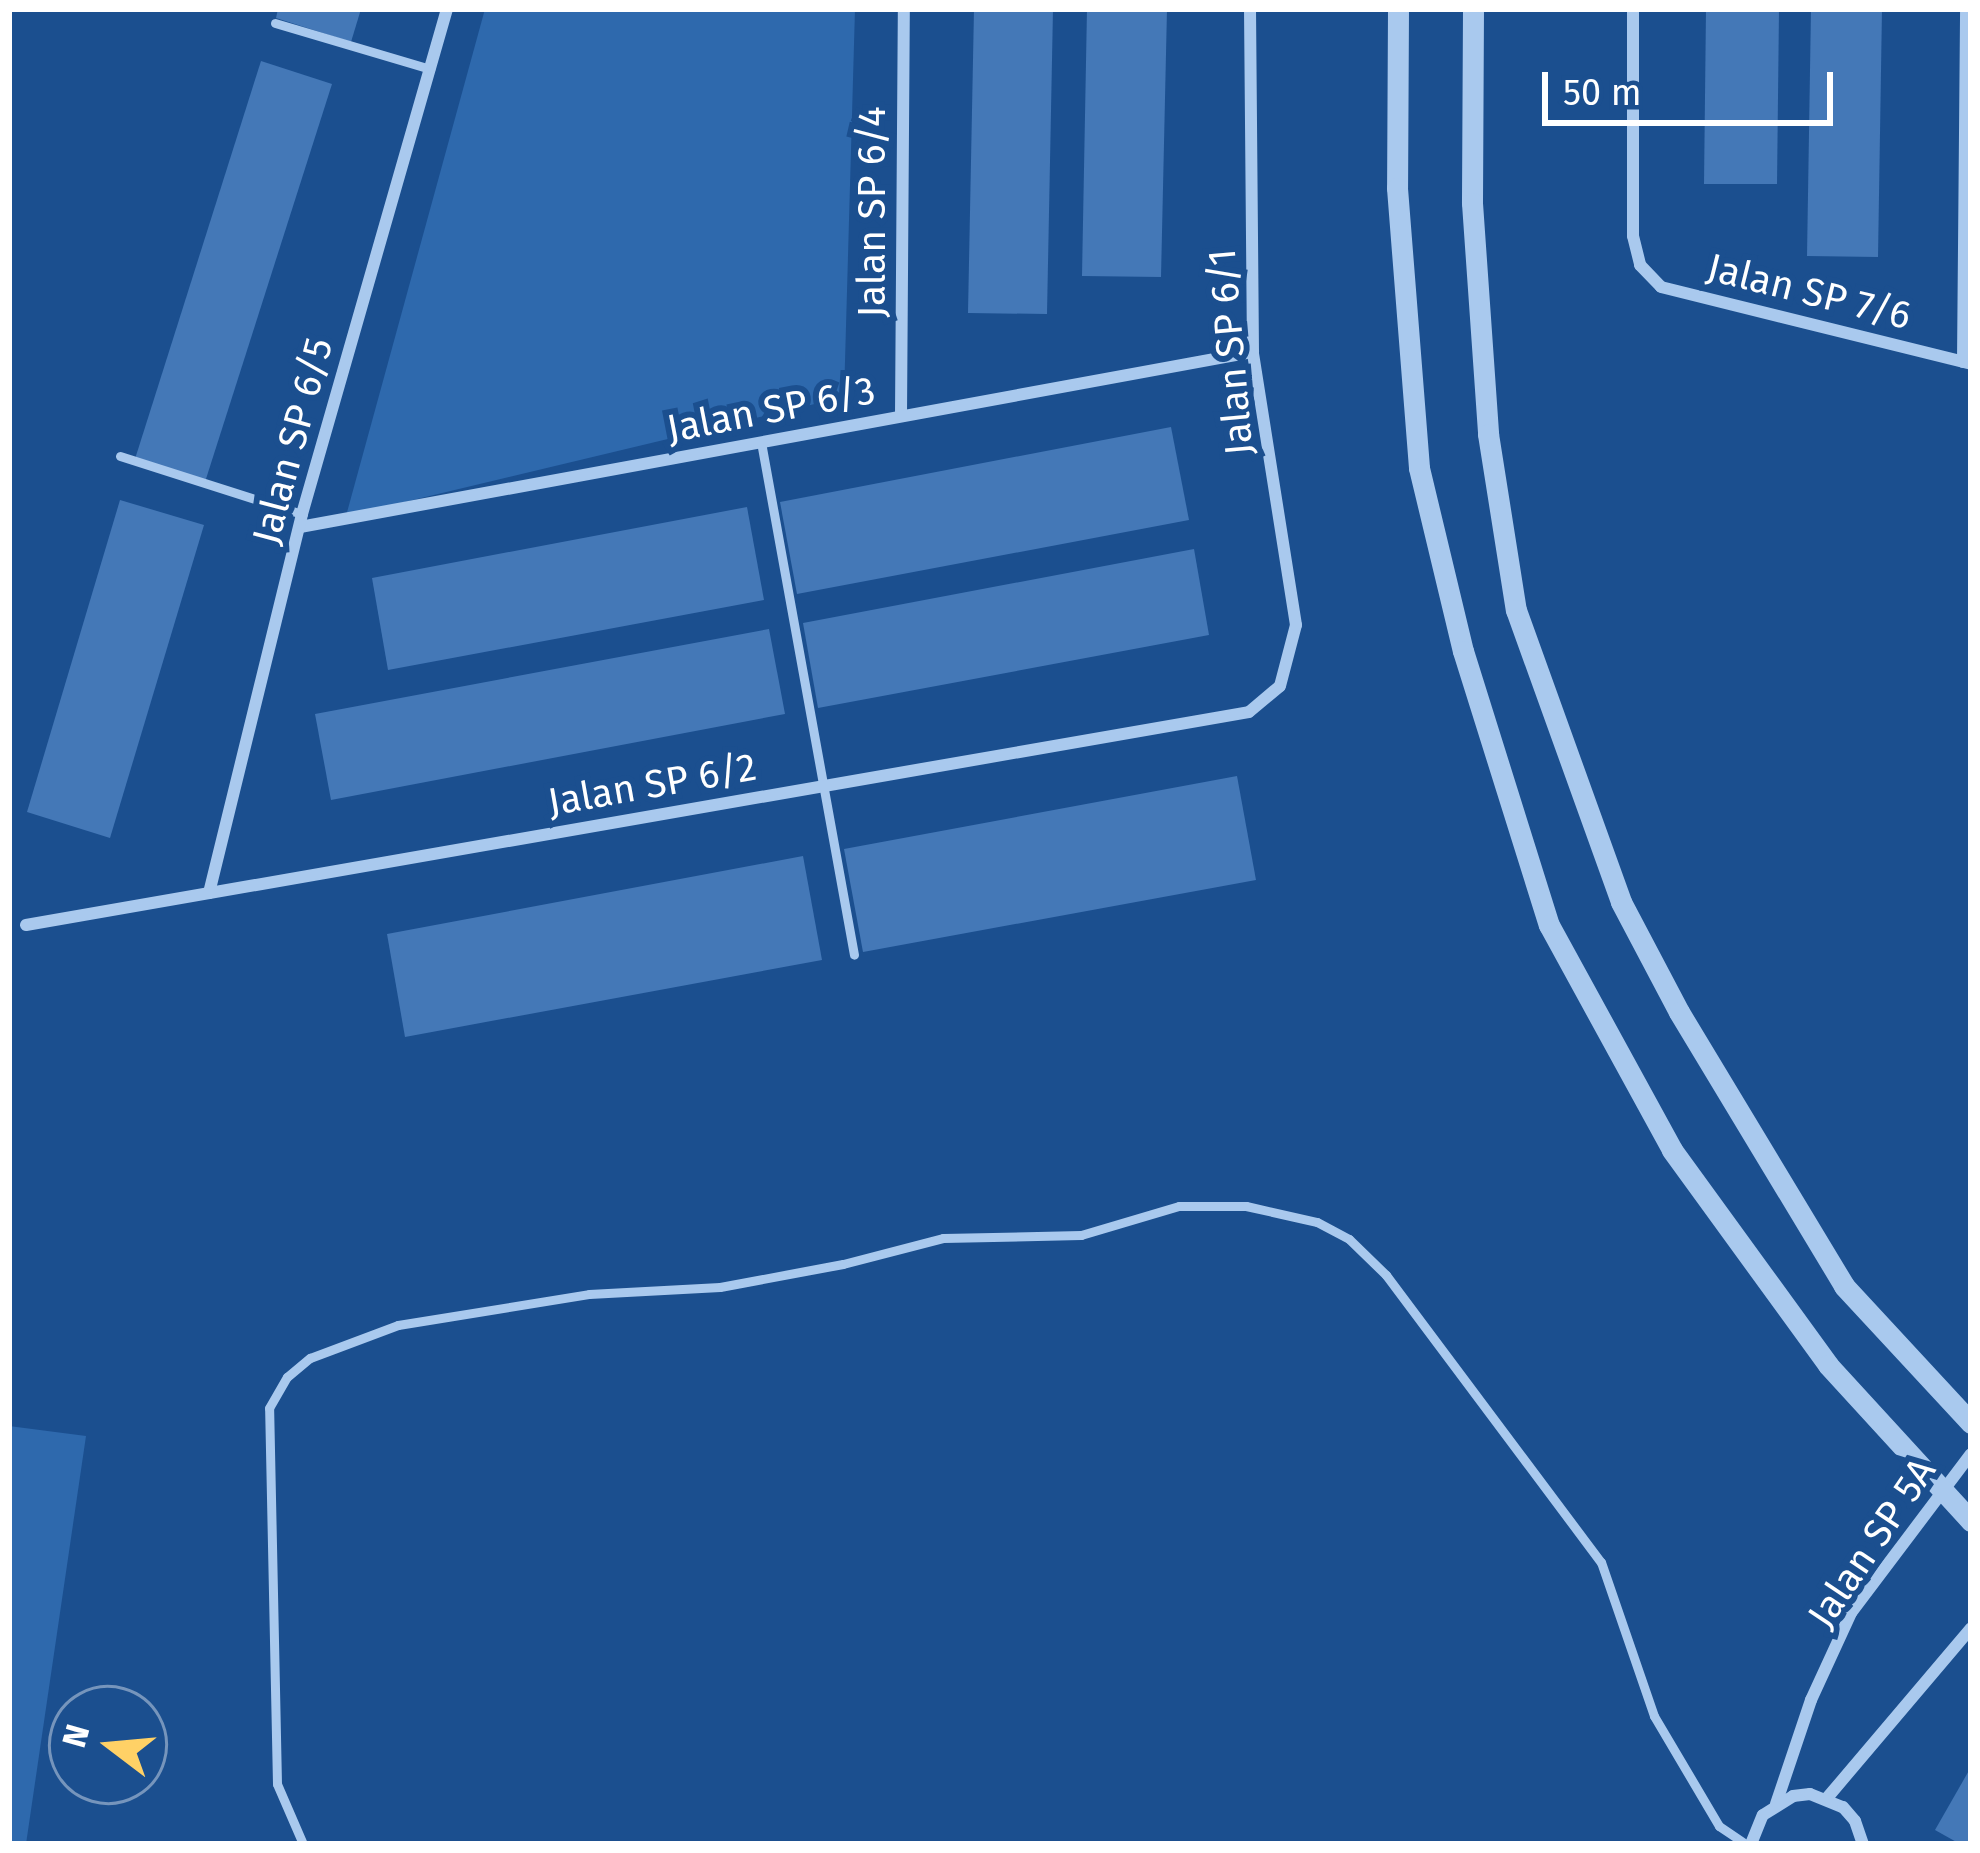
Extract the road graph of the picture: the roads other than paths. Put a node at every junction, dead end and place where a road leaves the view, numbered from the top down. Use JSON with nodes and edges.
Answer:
{"nodes":[{"id":1,"x":448,"y":9,"type":"edge"},
{"id":2,"x":904,"y":9,"type":"edge"},
{"id":3,"x":1250,"y":9,"type":"edge"},
{"id":4,"x":1398,"y":9,"type":"edge"},
{"id":5,"x":1473,"y":9,"type":"edge"},
{"id":6,"x":1633,"y":9,"type":"edge"},
{"id":7,"x":1966,"y":9,"type":"edge"},
{"id":8,"x":275,"y":23,"type":"dead end"},
{"id":9,"x":430,"y":69,"type":"junction"},
{"id":10,"x":1253,"y":352,"type":"junction"},
{"id":11,"x":1967,"y":363,"type":"edge"},
{"id":12,"x":901,"y":416,"type":"junction"},
{"id":13,"x":761,"y":442,"type":"junction"},
{"id":14,"x":120,"y":456,"type":"dead end"},
{"id":15,"x":301,"y":520,"type":"junction"},
{"id":16,"x":1280,"y":686,"type":"joint"},
{"id":17,"x":820,"y":786,"type":"junction"},
{"id":18,"x":208,"y":893,"type":"junction"},
{"id":19,"x":26,"y":925,"type":"dead end"},
{"id":20,"x":854,"y":955,"type":"dead end"},
{"id":21,"x":1971,"y":1423,"type":"edge"},
{"id":22,"x":1971,"y":1454,"type":"edge"},
{"id":23,"x":1939,"y":1491,"type":"junction"},
{"id":24,"x":1971,"y":1521,"type":"edge"},
{"id":25,"x":1971,"y":1628,"type":"edge"},
{"id":26,"x":1827,"y":1798,"type":"junction"},
{"id":27,"x":1777,"y":1804,"type":"junction"},
{"id":28,"x":303,"y":1844,"type":"edge"},
{"id":29,"x":1748,"y":1844,"type":"edge"},
{"id":30,"x":1863,"y":1844,"type":"edge"}],
"edges":[{"from":1,"to":9,"type":"street","name":"Jalan SP 6/5"},
{"from":2,"to":12,"type":"street","name":"Jalan SP 6/4"},
{"from":3,"to":10,"type":"street","name":"Jalan SP 6/1"},
{"from":4,"to":23,"type":"street"},
{"from":5,"to":21,"type":"street"},
{"from":6,"to":11,"type":"street","name":"Jalan SP 7/6"},
{"from":7,"to":11,"type":"street"},
{"from":8,"to":9,"type":"lane"},
{"from":9,"to":15,"type":"street","name":"Jalan SP 6/5"},
{"from":10,"to":12,"type":"street","name":"Jalan SP 6/3"},
{"from":10,"to":16,"type":"street","name":"Jalan SP 6/1"},
{"from":12,"to":13,"type":"street","name":"Jalan SP 6/3"},
{"from":13,"to":15,"type":"street","name":"Jalan SP 6/3"},
{"from":13,"to":17,"type":"lane"},
{"from":14,"to":15,"type":"lane"},
{"from":15,"to":18,"type":"street","name":"Jalan SP 6/5"},
{"from":16,"to":17,"type":"street","name":"Jalan SP 6/2"},
{"from":17,"to":18,"type":"street","name":"Jalan SP 6/2"},
{"from":17,"to":20,"type":"lane"},
{"from":18,"to":19,"type":"street","name":"Jalan SP 6/2"},
{"from":22,"to":23,"type":"street","name":"Jalan SP 5A"},
{"from":23,"to":24,"type":"street"},
{"from":23,"to":27,"type":"street","name":"Jalan SP 5A"},
{"from":25,"to":26,"type":"street"},
{"from":26,"to":27,"type":"street"},
{"from":26,"to":30,"type":"street"},
{"from":27,"to":29,"type":"street","name":"Jalan SP 5A"},
{"from":28,"to":29,"type":"lane"}]}
